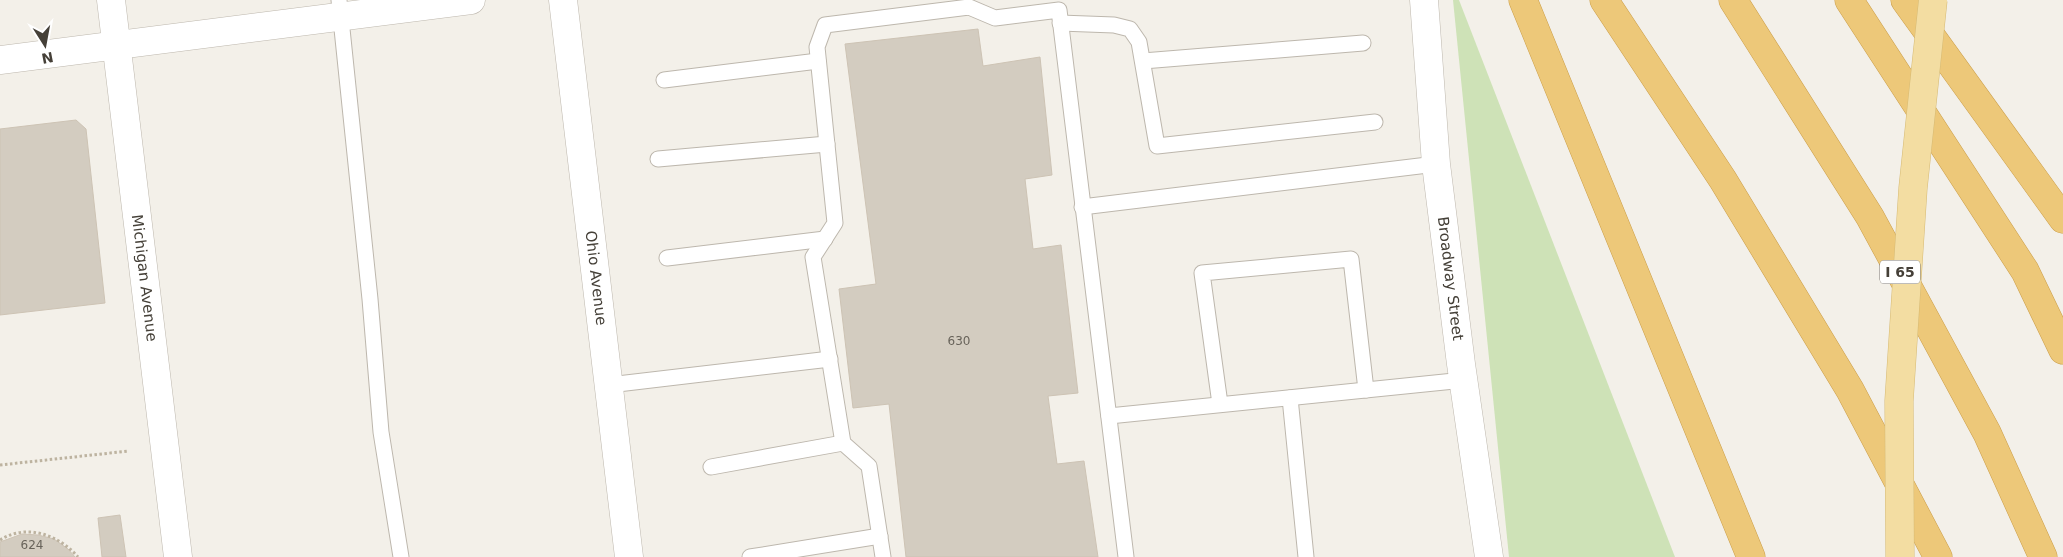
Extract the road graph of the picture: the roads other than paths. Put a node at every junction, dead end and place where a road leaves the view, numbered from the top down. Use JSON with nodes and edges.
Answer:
{"nodes":[{"id":1,"x":111,"y":0,"type":"edge"},
{"id":2,"x":471,"y":0,"type":"edge"},
{"id":3,"x":564,"y":0,"type":"edge"},
{"id":4,"x":1424,"y":0,"type":"edge"},
{"id":5,"x":1604,"y":0,"type":"edge"},
{"id":6,"x":1733,"y":0,"type":"edge"},
{"id":7,"x":1849,"y":0,"type":"edge"},
{"id":8,"x":1905,"y":0,"type":"edge"},
{"id":9,"x":1933,"y":0,"type":"edge"},
{"id":10,"x":1525,"y":7,"type":"edge"},
{"id":11,"x":340,"y":8,"type":"edge"},
{"id":12,"x":1060,"y":23,"type":"junction"},
{"id":13,"x":1363,"y":43,"type":"dead end"},
{"id":14,"x":117,"y":46,"type":"junction"},
{"id":15,"x":0,"y":60,"type":"edge"},
{"id":16,"x":818,"y":61,"type":"junction"},
{"id":17,"x":1143,"y":61,"type":"junction"},
{"id":18,"x":664,"y":80,"type":"dead end"},
{"id":19,"x":1375,"y":122,"type":"dead end"},
{"id":20,"x":827,"y":144,"type":"junction"},
{"id":21,"x":658,"y":159,"type":"dead end"},
{"id":22,"x":1436,"y":164,"type":"junction"},
{"id":23,"x":1082,"y":207,"type":"junction"},
{"id":24,"x":2063,"y":219,"type":"edge"},
{"id":25,"x":825,"y":239,"type":"junction"},
{"id":26,"x":667,"y":258,"type":"dead end"},
{"id":27,"x":2063,"y":350,"type":"edge"},
{"id":28,"x":830,"y":359,"type":"junction"},
{"id":29,"x":1464,"y":380,"type":"junction"},
{"id":30,"x":609,"y":385,"type":"junction"},
{"id":31,"x":1366,"y":390,"type":"junction"},
{"id":32,"x":1290,"y":398,"type":"junction"},
{"id":33,"x":1220,"y":404,"type":"junction"},
{"id":34,"x":1108,"y":416,"type":"junction"},
{"id":35,"x":843,"y":443,"type":"junction"},
{"id":36,"x":711,"y":467,"type":"dead end"},
{"id":37,"x":880,"y":536,"type":"junction"},
{"id":38,"x":178,"y":557,"type":"edge"},
{"id":39,"x":401,"y":557,"type":"edge"},
{"id":40,"x":630,"y":557,"type":"edge"},
{"id":41,"x":750,"y":557,"type":"edge"},
{"id":42,"x":883,"y":557,"type":"edge"},
{"id":43,"x":1126,"y":557,"type":"edge"},
{"id":44,"x":1306,"y":557,"type":"edge"},
{"id":45,"x":1490,"y":557,"type":"edge"},
{"id":46,"x":1751,"y":557,"type":"edge"},
{"id":47,"x":1900,"y":557,"type":"edge"},
{"id":48,"x":1938,"y":557,"type":"edge"},
{"id":49,"x":2043,"y":557,"type":"edge"}],
"edges":[{"from":1,"to":14,"type":"street","name":"Michigan Avenue"},
{"from":2,"to":11,"type":"street"},
{"from":3,"to":30,"type":"street","name":"Ohio Avenue"},
{"from":4,"to":22,"type":"street","name":"Broadway Street"},
{"from":5,"to":48,"type":"highway"},
{"from":6,"to":49,"type":"highway","number":"I 65"},
{"from":7,"to":27,"type":"highway"},
{"from":8,"to":24,"type":"highway"},
{"from":9,"to":47,"type":"main road","bridge":true},
{"from":10,"to":46,"type":"highway"},
{"from":11,"to":14,"type":"street"},
{"from":11,"to":39,"type":"lane"},
{"from":12,"to":16,"type":"lane"},
{"from":12,"to":17,"type":"lane"},
{"from":12,"to":23,"type":"lane"},
{"from":13,"to":17,"type":"lane"},
{"from":14,"to":15,"type":"street"},
{"from":14,"to":38,"type":"street","name":"Michigan Avenue"},
{"from":16,"to":18,"type":"lane"},
{"from":16,"to":20,"type":"lane"},
{"from":17,"to":19,"type":"lane"},
{"from":20,"to":21,"type":"lane"},
{"from":20,"to":25,"type":"lane"},
{"from":22,"to":23,"type":"lane"},
{"from":22,"to":29,"type":"street","name":"Broadway Street"},
{"from":23,"to":34,"type":"lane"},
{"from":25,"to":26,"type":"lane"},
{"from":25,"to":28,"type":"lane"},
{"from":28,"to":30,"type":"lane"},
{"from":28,"to":35,"type":"lane"},
{"from":29,"to":31,"type":"lane"},
{"from":29,"to":45,"type":"street","name":"Broadway Street"},
{"from":30,"to":40,"type":"street","name":"Ohio Avenue"},
{"from":31,"to":32,"type":"lane"},
{"from":31,"to":33,"type":"lane"},
{"from":32,"to":33,"type":"lane"},
{"from":32,"to":44,"type":"lane"},
{"from":33,"to":34,"type":"lane"},
{"from":34,"to":43,"type":"lane"},
{"from":35,"to":36,"type":"lane"},
{"from":35,"to":37,"type":"lane"},
{"from":37,"to":41,"type":"lane"},
{"from":37,"to":42,"type":"lane"}]}
